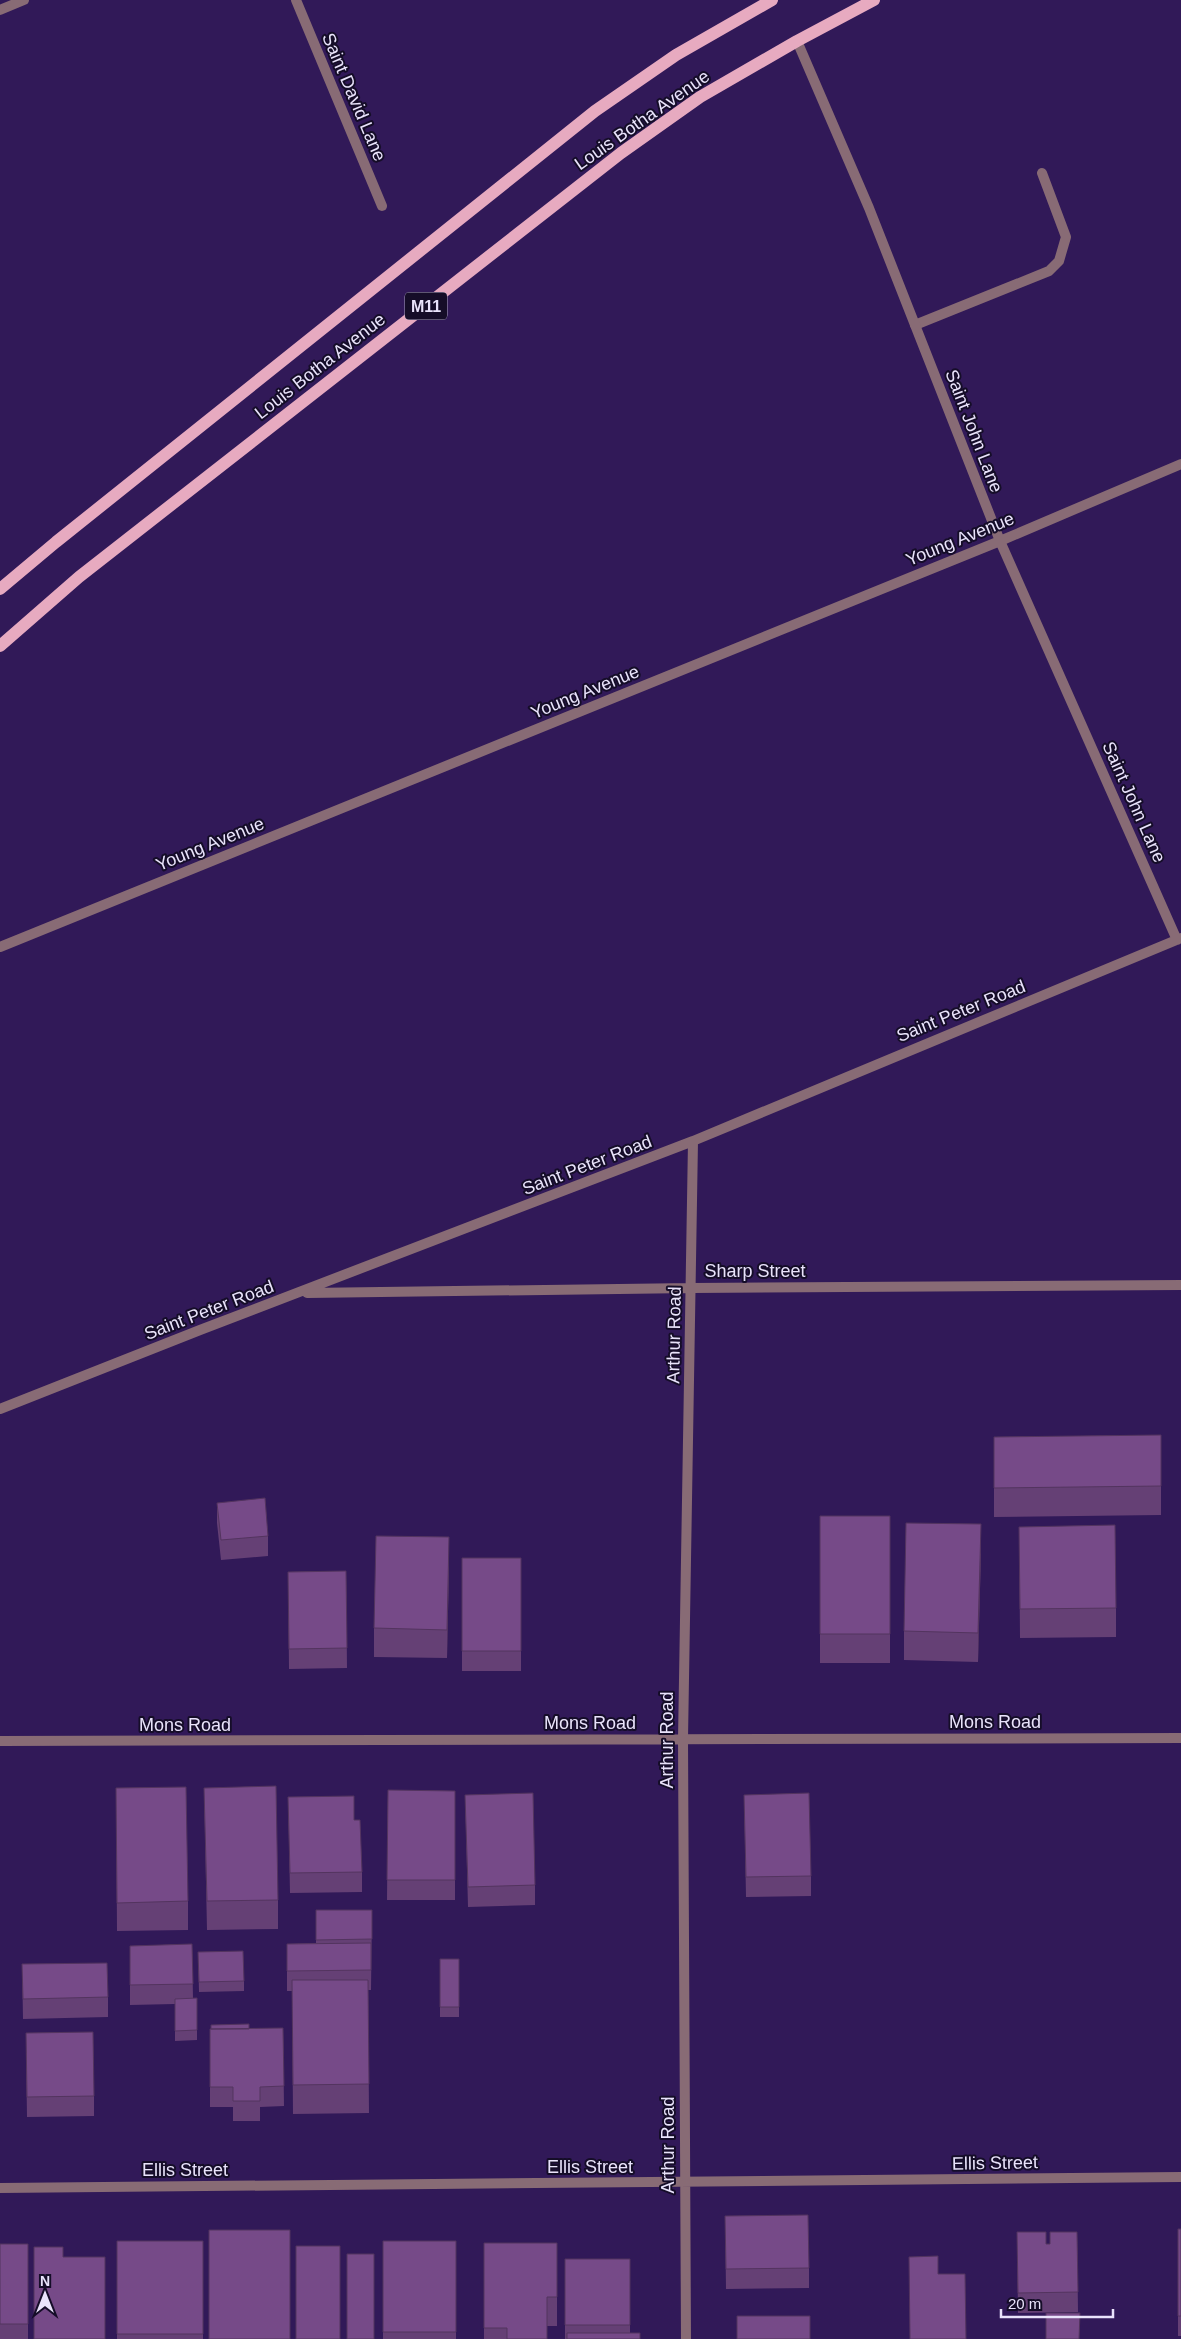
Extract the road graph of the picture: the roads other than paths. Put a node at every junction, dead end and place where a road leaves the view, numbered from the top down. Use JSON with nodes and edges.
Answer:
{"nodes":[{"id":1,"x":24,"y":0,"type":"edge"},
{"id":2,"x":296,"y":0,"type":"edge"},
{"id":3,"x":772,"y":0,"type":"edge"},
{"id":4,"x":874,"y":0,"type":"edge"},
{"id":5,"x":0,"y":10,"type":"edge"},
{"id":6,"x":796,"y":40,"type":"junction"},
{"id":7,"x":1042,"y":173,"type":"dead end"},
{"id":8,"x":382,"y":206,"type":"dead end"},
{"id":9,"x":915,"y":325,"type":"junction"},
{"id":10,"x":1181,"y":464,"type":"edge"},
{"id":11,"x":1000,"y":541,"type":"junction"},
{"id":12,"x":0,"y":589,"type":"edge"},
{"id":13,"x":0,"y":646,"type":"edge"},
{"id":14,"x":1179,"y":939,"type":"edge"},
{"id":15,"x":0,"y":947,"type":"edge"},
{"id":16,"x":693,"y":1141,"type":"junction"},
{"id":17,"x":1181,"y":1285,"type":"edge"},
{"id":18,"x":692,"y":1288,"type":"junction"},
{"id":19,"x":299,"y":1293,"type":"junction"},
{"id":20,"x":0,"y":1409,"type":"edge"},
{"id":21,"x":1181,"y":1738,"type":"edge"},
{"id":22,"x":683,"y":1739,"type":"junction"},
{"id":23,"x":0,"y":1741,"type":"edge"},
{"id":24,"x":1181,"y":2177,"type":"edge"},
{"id":25,"x":684,"y":2182,"type":"junction"},
{"id":26,"x":0,"y":2188,"type":"edge"},
{"id":27,"x":686,"y":2339,"type":"edge"}],
"edges":[{"from":1,"to":5,"type":"street"},
{"from":2,"to":8,"type":"street","name":"Saint David Lane"},
{"from":3,"to":12,"type":"main road","name":"Louis Botha Avenue","number":"M11"},
{"from":4,"to":6,"type":"main road","name":"Louis Botha Avenue","number":"M11"},
{"from":6,"to":9,"type":"street","name":"Saint John Lane"},
{"from":6,"to":13,"type":"main road","name":"Louis Botha Avenue","number":"M11"},
{"from":7,"to":9,"type":"street"},
{"from":9,"to":11,"type":"street","name":"Saint John Lane"},
{"from":10,"to":11,"type":"street","name":"Young Avenue"},
{"from":11,"to":14,"type":"street","name":"Saint John Lane"},
{"from":11,"to":15,"type":"street","name":"Young Avenue"},
{"from":14,"to":16,"type":"street","name":"Saint Peter Road"},
{"from":16,"to":18,"type":"street","name":"Arthur Road"},
{"from":16,"to":19,"type":"street","name":"Saint Peter Road"},
{"from":17,"to":18,"type":"street","name":"Sharp Street"},
{"from":18,"to":19,"type":"street","name":"Sharp Street"},
{"from":18,"to":22,"type":"street","name":"Arthur Road"},
{"from":19,"to":20,"type":"street","name":"Saint Peter Road"},
{"from":21,"to":22,"type":"street","name":"Mons Road"},
{"from":22,"to":23,"type":"street","name":"Mons Road"},
{"from":22,"to":25,"type":"street","name":"Arthur Road"},
{"from":24,"to":25,"type":"street","name":"Ellis Street"},
{"from":25,"to":26,"type":"street","name":"Ellis Street"},
{"from":25,"to":27,"type":"street","name":"Arthur Road"}]}
